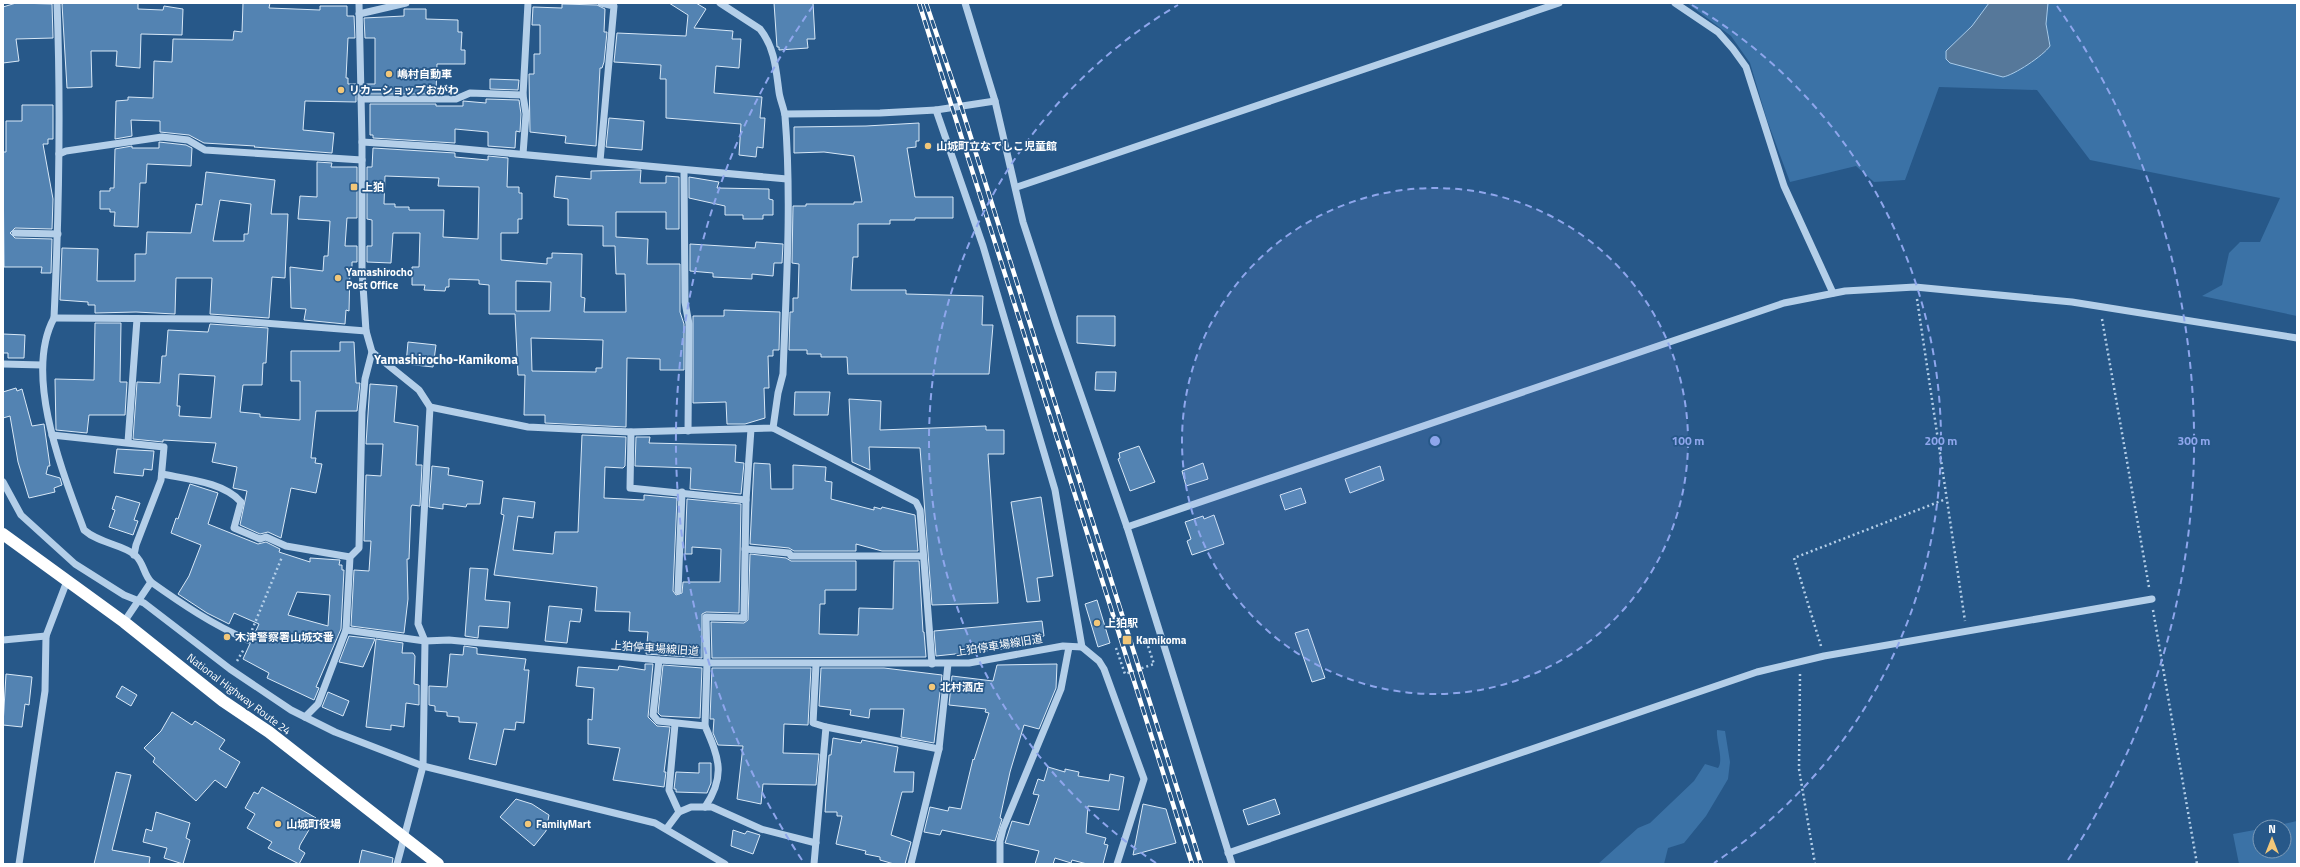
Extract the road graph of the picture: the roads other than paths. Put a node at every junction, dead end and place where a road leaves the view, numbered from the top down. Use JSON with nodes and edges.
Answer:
{"nodes":[{"id":1,"x":57,"y":3,"type":"edge"},
{"id":2,"x":359,"y":3,"type":"edge"},
{"id":3,"x":406,"y":3,"type":"edge"},
{"id":4,"x":528,"y":3,"type":"edge"},
{"id":5,"x":601,"y":3,"type":"edge"},
{"id":6,"x":720,"y":3,"type":"edge"},
{"id":7,"x":965,"y":3,"type":"edge"},
{"id":8,"x":1559,"y":3,"type":"edge"},
{"id":9,"x":1675,"y":3,"type":"edge"},
{"id":10,"x":359,"y":14,"type":"junction"},
{"id":11,"x":523,"y":95,"type":"junction"},
{"id":12,"x":361,"y":99,"type":"junction"},
{"id":13,"x":995,"y":101,"type":"junction"},
{"id":14,"x":936,"y":110,"type":"junction"},
{"id":15,"x":785,"y":114,"type":"junction"},
{"id":16,"x":362,"y":142,"type":"junction"},
{"id":17,"x":60,"y":154,"type":"junction"},
{"id":18,"x":523,"y":154,"type":"junction"},
{"id":19,"x":362,"y":160,"type":"junction"},
{"id":20,"x":600,"y":161,"type":"junction"},
{"id":21,"x":684,"y":170,"type":"junction"},
{"id":22,"x":787,"y":179,"type":"junction"},
{"id":23,"x":1016,"y":186,"type":"junction"},
{"id":24,"x":14,"y":233,"type":"dead end"},
{"id":25,"x":58,"y":234,"type":"junction"},
{"id":26,"x":1833,"y":293,"type":"junction"},
{"id":27,"x":54,"y":318,"type":"junction"},
{"id":28,"x":137,"y":319,"type":"junction"},
{"id":29,"x":366,"y":331,"type":"junction"},
{"id":30,"x":2297,"y":338,"type":"edge"},
{"id":31,"x":372,"y":352,"type":"junction"},
{"id":32,"x":3,"y":364,"type":"edge"},
{"id":33,"x":42,"y":365,"type":"junction"},
{"id":34,"x":430,"y":407,"type":"junction"},
{"id":35,"x":773,"y":428,"type":"junction"},
{"id":36,"x":751,"y":429,"type":"junction"},
{"id":37,"x":688,"y":431,"type":"junction"},
{"id":38,"x":631,"y":432,"type":"junction"},
{"id":39,"x":52,"y":435,"type":"junction"},
{"id":40,"x":128,"y":442,"type":"junction"},
{"id":41,"x":162,"y":474,"type":"junction"},
{"id":42,"x":3,"y":482,"type":"edge"},
{"id":43,"x":682,"y":492,"type":"junction"},
{"id":44,"x":746,"y":500,"type":"junction"},
{"id":45,"x":1127,"y":527,"type":"junction"},
{"id":46,"x":3,"y":534,"type":"edge"},
{"id":47,"x":745,"y":549,"type":"junction"},
{"id":48,"x":134,"y":554,"type":"junction"},
{"id":49,"x":923,"y":556,"type":"junction"},
{"id":50,"x":350,"y":557,"type":"junction"},
{"id":51,"x":67,"y":581,"type":"junction"},
{"id":52,"x":151,"y":582,"type":"junction"},
{"id":53,"x":678,"y":591,"type":"dead end"},
{"id":54,"x":2152,"y":599,"type":"road end"},
{"id":55,"x":138,"y":600,"type":"junction"},
{"id":56,"x":124,"y":622,"type":"junction"},
{"id":57,"x":346,"y":630,"type":"junction"},
{"id":58,"x":46,"y":636,"type":"junction"},
{"id":59,"x":3,"y":640,"type":"edge"},
{"id":60,"x":248,"y":640,"type":"road end"},
{"id":61,"x":425,"y":642,"type":"junction"},
{"id":62,"x":1069,"y":646,"type":"junction"},
{"id":63,"x":1082,"y":646,"type":"junction"},
{"id":64,"x":659,"y":660,"type":"junction"},
{"id":65,"x":707,"y":662,"type":"junction"},
{"id":66,"x":816,"y":664,"type":"junction"},
{"id":67,"x":932,"y":664,"type":"junction"},
{"id":68,"x":948,"y":664,"type":"junction"},
{"id":69,"x":305,"y":717,"type":"junction"},
{"id":70,"x":676,"y":724,"type":"junction"},
{"id":71,"x":705,"y":726,"type":"junction"},
{"id":72,"x":826,"y":727,"type":"junction"},
{"id":73,"x":939,"y":750,"type":"junction"},
{"id":74,"x":423,"y":766,"type":"junction"},
{"id":75,"x":705,"y":807,"type":"junction"},
{"id":76,"x":679,"y":812,"type":"junction"},
{"id":77,"x":667,"y":828,"type":"junction"},
{"id":78,"x":404,"y":838,"type":"junction"},
{"id":79,"x":816,"y":843,"type":"junction"},
{"id":80,"x":1228,"y":853,"type":"junction"},
{"id":81,"x":19,"y":864,"type":"edge"},
{"id":82,"x":397,"y":864,"type":"edge"},
{"id":83,"x":438,"y":864,"type":"edge"},
{"id":84,"x":725,"y":864,"type":"edge"},
{"id":85,"x":814,"y":864,"type":"edge"},
{"id":86,"x":911,"y":864,"type":"edge"},
{"id":87,"x":1000,"y":864,"type":"edge"},
{"id":88,"x":1117,"y":864,"type":"edge"},
{"id":89,"x":1232,"y":864,"type":"edge"}],
"edges":[{"from":1,"to":17,"type":"street"},
{"from":2,"to":10,"type":"street"},
{"from":3,"to":10,"type":"street"},
{"from":4,"to":11,"type":"street"},
{"from":5,"to":20,"type":"street"},
{"from":6,"to":15,"type":"street"},
{"from":7,"to":13,"type":"street"},
{"from":8,"to":23,"type":"street"},
{"from":9,"to":26,"type":"street"},
{"from":10,"to":12,"type":"street"},
{"from":11,"to":12,"type":"street"},
{"from":11,"to":18,"type":"street"},
{"from":12,"to":16,"type":"street"},
{"from":13,"to":14,"type":"street"},
{"from":13,"to":23,"type":"street"},
{"from":14,"to":15,"type":"street"},
{"from":14,"to":63,"type":"street"},
{"from":15,"to":22,"type":"street"},
{"from":16,"to":18,"type":"street"},
{"from":16,"to":19,"type":"street"},
{"from":17,"to":19,"type":"street"},
{"from":17,"to":25,"type":"street"},
{"from":18,"to":20,"type":"street"},
{"from":19,"to":29,"type":"street"},
{"from":20,"to":21,"type":"street"},
{"from":21,"to":22,"type":"street"},
{"from":21,"to":37,"type":"street"},
{"from":22,"to":35,"type":"street"},
{"from":23,"to":45,"type":"street"},
{"from":24,"to":25,"type":"street"},
{"from":25,"to":27,"type":"street"},
{"from":26,"to":30,"type":"street"},
{"from":26,"to":45,"type":"street"},
{"from":27,"to":28,"type":"street"},
{"from":27,"to":33,"type":"street"},
{"from":28,"to":29,"type":"street"},
{"from":28,"to":40,"type":"street"},
{"from":29,"to":31,"type":"street"},
{"from":31,"to":34,"type":"street"},
{"from":31,"to":50,"type":"street"},
{"from":32,"to":33,"type":"street"},
{"from":33,"to":39,"type":"street"},
{"from":34,"to":38,"type":"street"},
{"from":34,"to":61,"type":"street"},
{"from":35,"to":36,"type":"street"},
{"from":35,"to":49,"type":"street"},
{"from":36,"to":37,"type":"street"},
{"from":36,"to":44,"type":"street"},
{"from":37,"to":38,"type":"street"},
{"from":38,"to":43,"type":"street"},
{"from":39,"to":40,"type":"street"},
{"from":39,"to":48,"type":"street"},
{"from":40,"to":41,"type":"street"},
{"from":41,"to":48,"type":"street"},
{"from":41,"to":50,"type":"street"},
{"from":42,"to":55,"type":"street"},
{"from":43,"to":44,"type":"street"},
{"from":43,"to":53,"type":"street"},
{"from":44,"to":47,"type":"street"},
{"from":45,"to":80,"type":"street"},
{"from":46,"to":51,"type":"highway","name":"National Highway Route 24"},
{"from":47,"to":49,"type":"street"},
{"from":47,"to":65,"type":"street"},
{"from":48,"to":52,"type":"street"},
{"from":49,"to":67,"type":"street"},
{"from":50,"to":57,"type":"street"},
{"from":51,"to":56,"type":"highway","name":"National Highway Route 24"},
{"from":51,"to":58,"type":"street"},
{"from":52,"to":55,"type":"street"},
{"from":52,"to":60,"type":"street"},
{"from":54,"to":80,"type":"street"},
{"from":55,"to":56,"type":"street"},
{"from":55,"to":69,"type":"street"},
{"from":56,"to":78,"type":"highway","name":"National Highway Route 24"},
{"from":57,"to":61,"type":"street","name":"上狛停車場線旧道"},
{"from":57,"to":69,"type":"street"},
{"from":58,"to":59,"type":"street"},
{"from":58,"to":81,"type":"street"},
{"from":61,"to":64,"type":"street","name":"上狛停車場線旧道"},
{"from":61,"to":74,"type":"street"},
{"from":62,"to":63,"type":"street","name":"上狛停車場線旧道"},
{"from":62,"to":68,"type":"street","name":"上狛停車場線旧道"},
{"from":62,"to":87,"type":"street"},
{"from":63,"to":88,"type":"street"},
{"from":64,"to":65,"type":"street","name":"上狛停車場線旧道"},
{"from":64,"to":70,"type":"street"},
{"from":65,"to":66,"type":"street","name":"上狛停車場線旧道"},
{"from":65,"to":71,"type":"street"},
{"from":66,"to":67,"type":"street","name":"上狛停車場線旧道"},
{"from":66,"to":72,"type":"street"},
{"from":67,"to":68,"type":"street","name":"上狛停車場線旧道"},
{"from":68,"to":73,"type":"street"},
{"from":69,"to":74,"type":"street"},
{"from":70,"to":71,"type":"street"},
{"from":70,"to":76,"type":"street"},
{"from":71,"to":75,"type":"street"},
{"from":72,"to":73,"type":"street"},
{"from":72,"to":79,"type":"street"},
{"from":73,"to":86,"type":"street"},
{"from":74,"to":77,"type":"street"},
{"from":74,"to":78,"type":"street"},
{"from":75,"to":76,"type":"street"},
{"from":75,"to":79,"type":"street"},
{"from":76,"to":77,"type":"street"},
{"from":77,"to":84,"type":"street"},
{"from":78,"to":82,"type":"street"},
{"from":78,"to":83,"type":"highway","name":"National Highway Route 24"},
{"from":79,"to":85,"type":"street"},
{"from":80,"to":89,"type":"street"}]}
